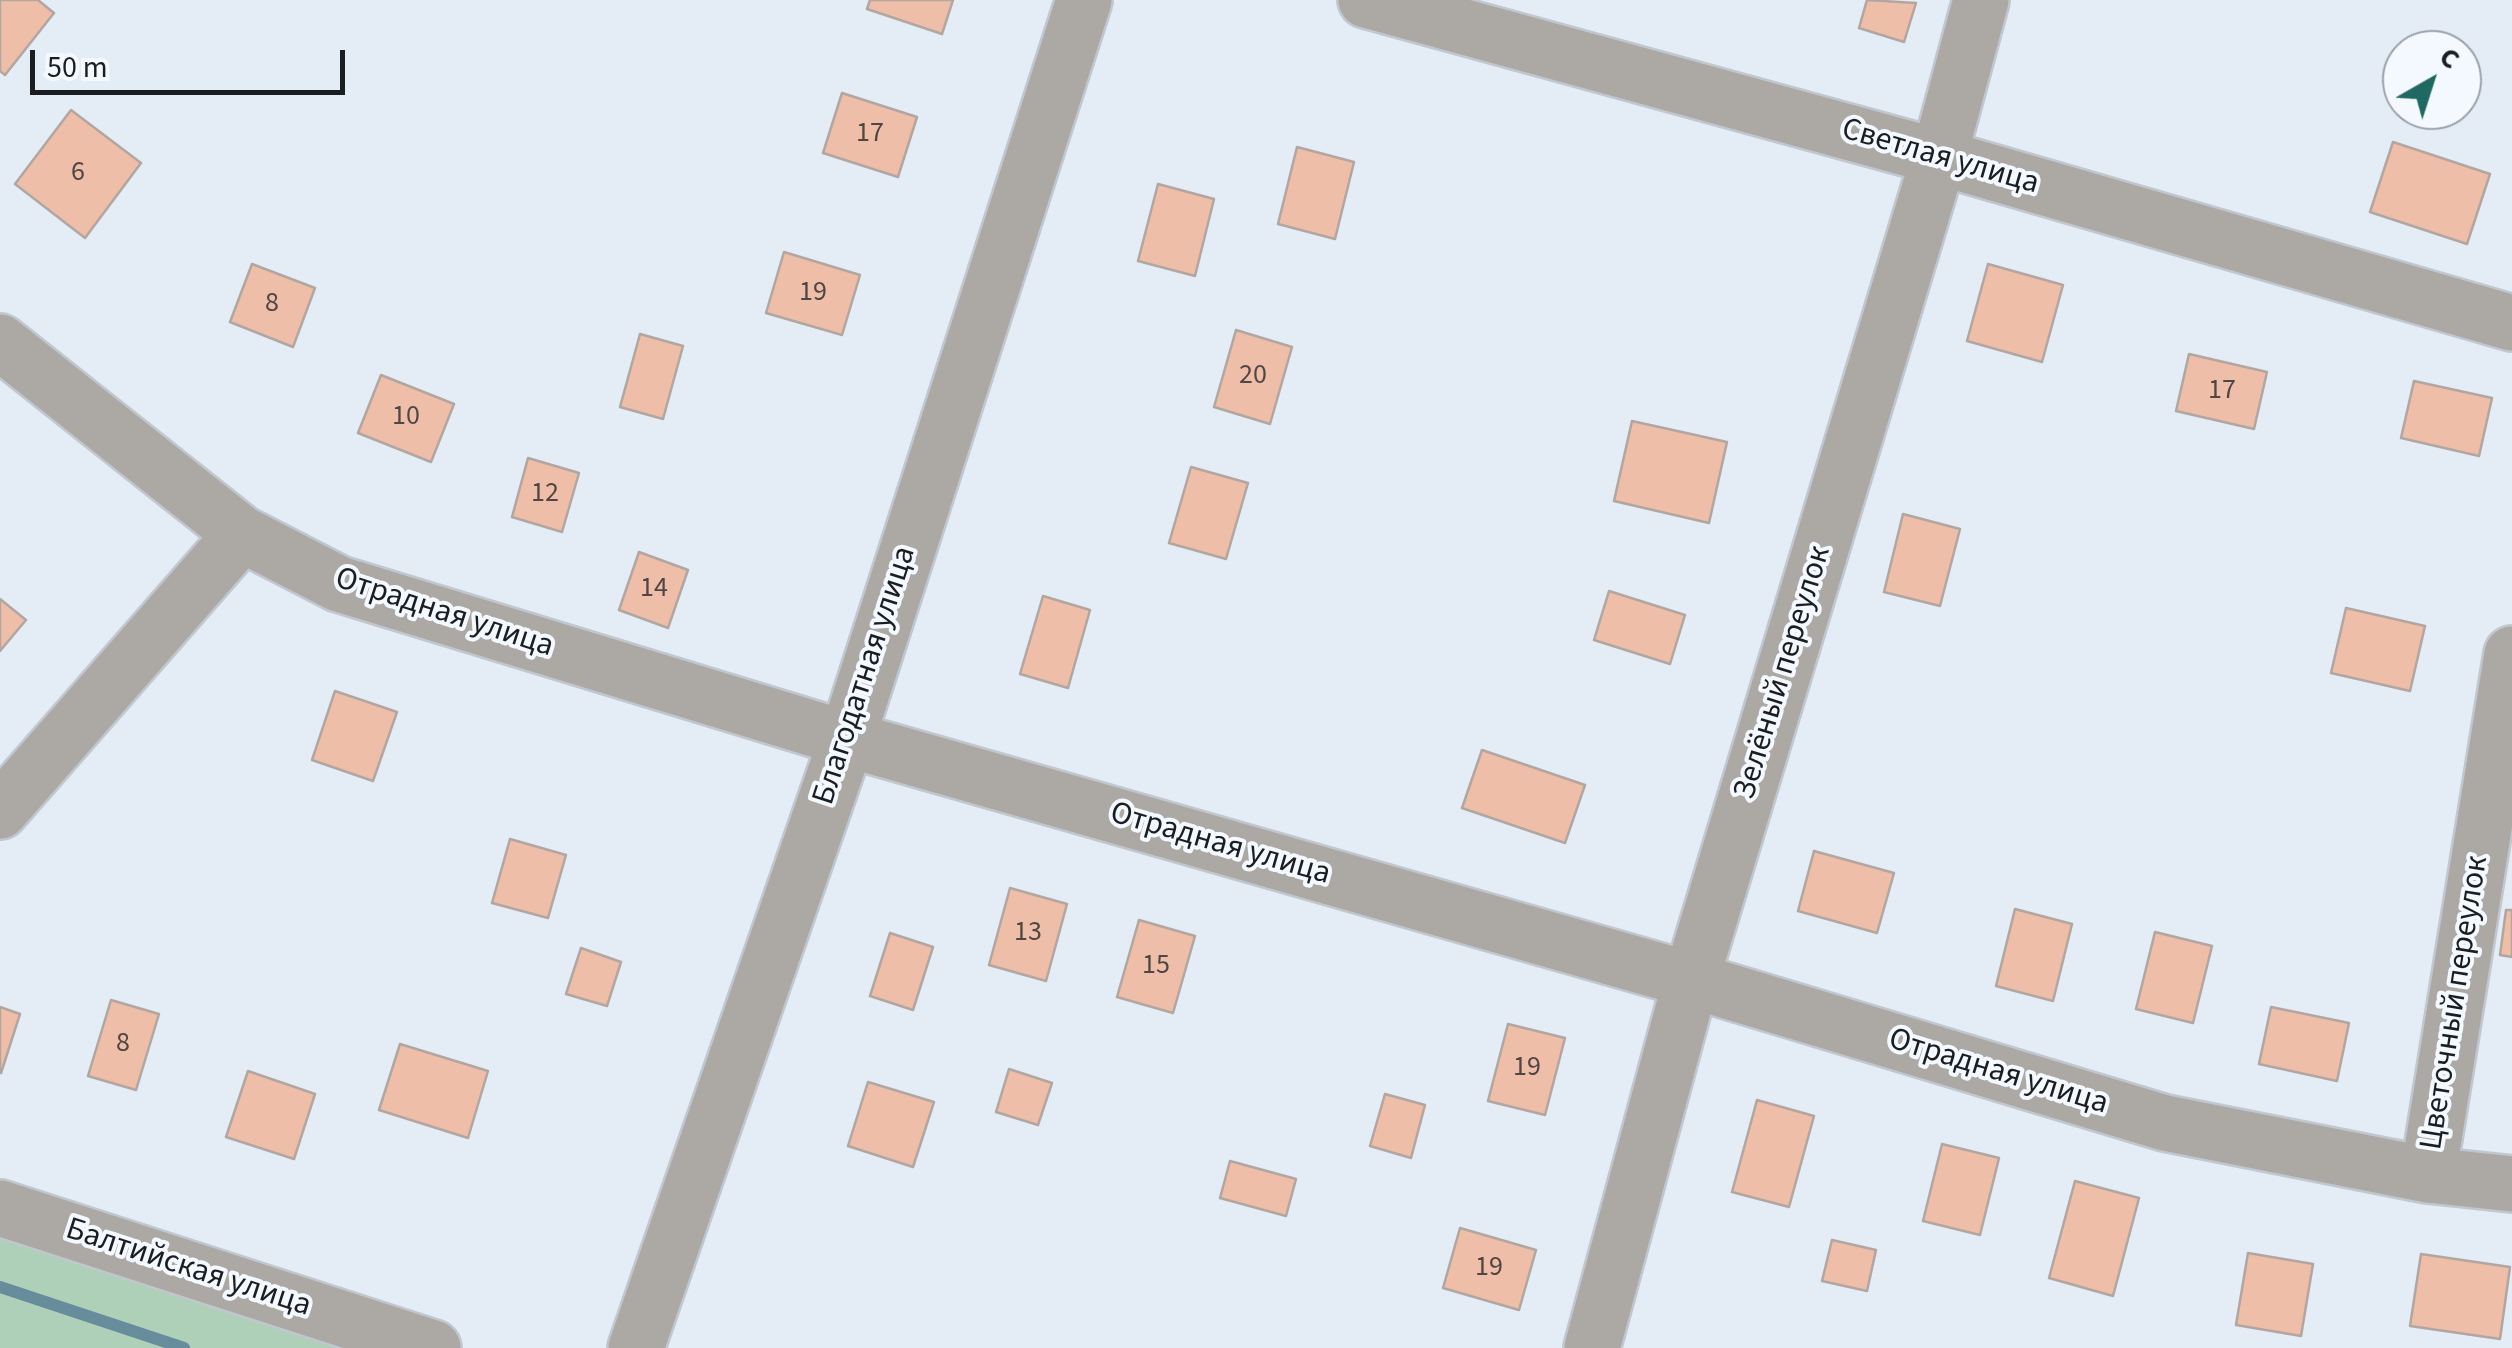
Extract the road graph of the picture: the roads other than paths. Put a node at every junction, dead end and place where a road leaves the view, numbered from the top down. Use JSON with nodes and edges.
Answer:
{"nodes":[{"id":1,"x":1084,"y":0,"type":"edge"},
{"id":2,"x":1366,"y":0,"type":"edge"},
{"id":3,"x":1980,"y":0,"type":"edge"},
{"id":4,"x":1939,"y":157,"type":"junction"},
{"id":5,"x":2512,"y":323,"type":"edge"},
{"id":6,"x":0,"y":342,"type":"edge"},
{"id":7,"x":242,"y":534,"type":"junction"},
{"id":8,"x":2512,"y":654,"type":"edge"},
{"id":9,"x":847,"y":739,"type":"junction"},
{"id":10,"x":0,"y":811,"type":"edge"},
{"id":11,"x":1692,"y":980,"type":"junction"},
{"id":12,"x":2428,"y":1175,"type":"junction"},
{"id":13,"x":2512,"y":1184,"type":"edge"},
{"id":14,"x":0,"y":1208,"type":"edge"},
{"id":15,"x":433,"y":1348,"type":"edge"},
{"id":16,"x":636,"y":1348,"type":"edge"},
{"id":17,"x":1592,"y":1348,"type":"edge"}],
"edges":[{"from":1,"to":9,"type":"street","name":"Благодатная улица"},
{"from":2,"to":4,"type":"street","name":"Светлая улица"},
{"from":3,"to":4,"type":"street","name":"Зелёный переулок"},
{"from":4,"to":5,"type":"street","name":"Светлая улица"},
{"from":4,"to":11,"type":"street","name":"Зелёный переулок"},
{"from":6,"to":7,"type":"street","name":"Отрадная улица"},
{"from":7,"to":9,"type":"street","name":"Отрадная улица"},
{"from":7,"to":10,"type":"street"},
{"from":8,"to":12,"type":"street","name":"Цветочный переулок"},
{"from":9,"to":11,"type":"street","name":"Отрадная улица"},
{"from":9,"to":16,"type":"street","name":"Благодатная улица"},
{"from":11,"to":12,"type":"street","name":"Отрадная улица"},
{"from":11,"to":17,"type":"street","name":"Зелёный переулок"},
{"from":12,"to":13,"type":"street","name":"Отрадная улица"},
{"from":14,"to":15,"type":"street","name":"Балтийская улица"}]}
